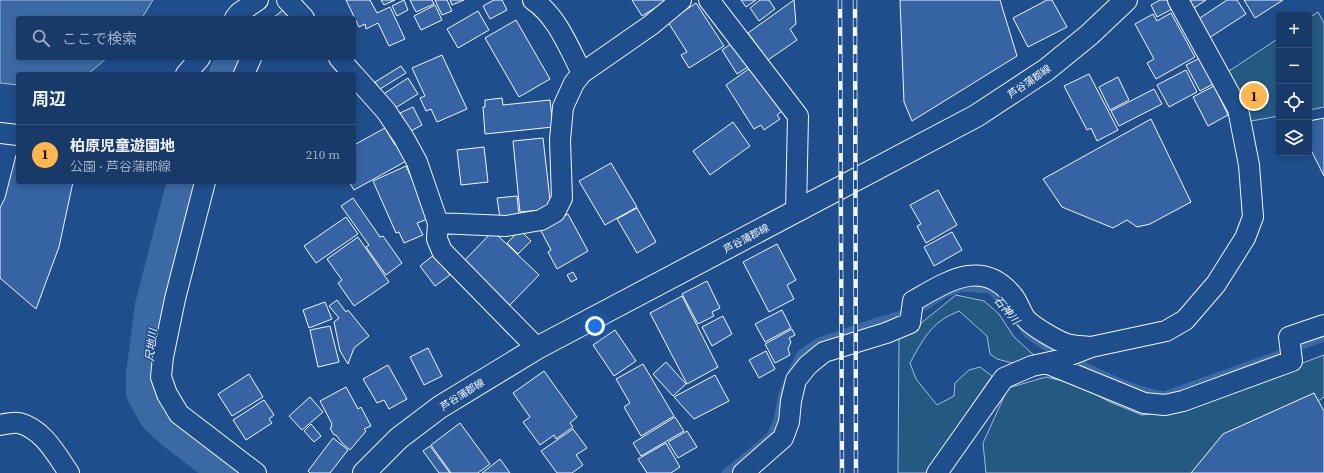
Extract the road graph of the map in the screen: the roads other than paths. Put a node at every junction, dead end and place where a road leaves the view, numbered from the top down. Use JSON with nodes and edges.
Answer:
{"nodes":[{"id":1,"x":287,"y":0,"type":"edge"},
{"id":2,"x":533,"y":0,"type":"edge"},
{"id":3,"x":681,"y":0,"type":"edge"},
{"id":4,"x":709,"y":0,"type":"edge"},
{"id":5,"x":1126,"y":0,"type":"edge"},
{"id":6,"x":1178,"y":0,"type":"edge"},
{"id":7,"x":260,"y":5,"type":"edge"},
{"id":8,"x":237,"y":16,"type":"edge"},
{"id":9,"x":302,"y":16,"type":"edge"},
{"id":10,"x":198,"y":60,"type":"edge"},
{"id":11,"x":250,"y":60,"type":"edge"},
{"id":12,"x":341,"y":60,"type":"edge"},
{"id":13,"x":188,"y":72,"type":"edge"},
{"id":14,"x":245,"y":72,"type":"edge"},
{"id":15,"x":352,"y":72,"type":"edge"},
{"id":16,"x":582,"y":73,"type":"junction"},
{"id":17,"x":356,"y":76,"type":"edge"},
{"id":18,"x":0,"y":133,"type":"edge"},
{"id":19,"x":16,"y":135,"type":"edge"},
{"id":20,"x":204,"y":184,"type":"edge"},
{"id":21,"x":796,"y":211,"type":"junction"},
{"id":22,"x":438,"y":223,"type":"junction"},
{"id":23,"x":1324,"y":325,"type":"edge"},
{"id":24,"x":537,"y":348,"type":"junction"},
{"id":25,"x":1084,"y":350,"type":"junction"},
{"id":26,"x":1051,"y":362,"type":"junction"},
{"id":27,"x":0,"y":425,"type":"edge"},
{"id":28,"x":69,"y":473,"type":"edge"},
{"id":29,"x":256,"y":473,"type":"edge"},
{"id":30,"x":364,"y":473,"type":"edge"},
{"id":31,"x":743,"y":473,"type":"edge"},
{"id":32,"x":937,"y":473,"type":"edge"}],
"edges":[{"from":1,"to":9,"type":"street"},
{"from":2,"to":16,"type":"street"},
{"from":3,"to":16,"type":"street"},
{"from":4,"to":21,"type":"street"},
{"from":5,"to":21,"type":"main road","name":"芦谷蒲郡線"},
{"from":6,"to":25,"type":"street"},
{"from":7,"to":8,"type":"street"},
{"from":10,"to":13,"type":"street"},
{"from":11,"to":14,"type":"street"},
{"from":12,"to":15,"type":"street"},
{"from":16,"to":22,"type":"street"},
{"from":17,"to":22,"type":"street"},
{"from":18,"to":19,"type":"street"},
{"from":20,"to":29,"type":"street"},
{"from":21,"to":24,"type":"main road","name":"芦谷蒲郡線"},
{"from":22,"to":24,"type":"street"},
{"from":23,"to":26,"type":"street"},
{"from":24,"to":30,"type":"main road","name":"芦谷蒲郡線"},
{"from":25,"to":26,"type":"street"},
{"from":25,"to":31,"type":"street"},
{"from":26,"to":32,"type":"street"},
{"from":27,"to":28,"type":"street"}]}
